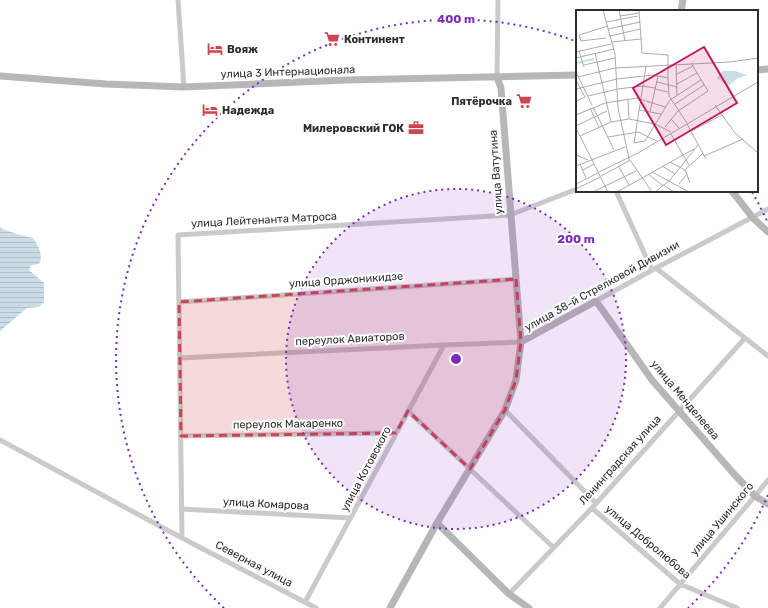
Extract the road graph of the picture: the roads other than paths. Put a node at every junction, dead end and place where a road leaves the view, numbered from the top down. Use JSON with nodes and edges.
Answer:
{"nodes":[{"id":1,"x":178,"y":0,"type":"edge"},
{"id":2,"x":498,"y":0,"type":"edge"},
{"id":3,"x":683,"y":0,"type":"edge"},
{"id":4,"x":681,"y":10,"type":"edge"},
{"id":5,"x":768,"y":69,"type":"edge"},
{"id":6,"x":758,"y":70,"type":"edge"},
{"id":7,"x":576,"y":75,"type":"edge"},
{"id":8,"x":0,"y":76,"type":"edge"},
{"id":9,"x":497,"y":77,"type":"junction"},
{"id":10,"x":184,"y":87,"type":"junction"},
{"id":11,"x":576,"y":189,"type":"edge"},
{"id":12,"x":616,"y":192,"type":"edge"},
{"id":13,"x":733,"y":192,"type":"edge"},
{"id":14,"x":768,"y":209,"type":"edge"},
{"id":15,"x":510,"y":215,"type":"junction"},
{"id":16,"x":753,"y":218,"type":"junction"},
{"id":17,"x":768,"y":232,"type":"edge"},
{"id":18,"x":654,"y":269,"type":"junction"},
{"id":19,"x":516,"y":279,"type":"junction"},
{"id":20,"x":596,"y":301,"type":"junction"},
{"id":21,"x":179,"y":302,"type":"junction"},
{"id":22,"x":745,"y":338,"type":"junction"},
{"id":23,"x":521,"y":342,"type":"junction"},
{"id":24,"x":444,"y":345,"type":"junction"},
{"id":25,"x":768,"y":356,"type":"edge"},
{"id":26,"x":180,"y":358,"type":"junction"},
{"id":27,"x":505,"y":410,"type":"junction"},
{"id":28,"x":679,"y":410,"type":"junction"},
{"id":29,"x":408,"y":411,"type":"junction"},
{"id":30,"x":396,"y":433,"type":"junction"},
{"id":31,"x":181,"y":436,"type":"junction"},
{"id":32,"x":0,"y":440,"type":"edge"},
{"id":33,"x":470,"y":469,"type":"junction"},
{"id":34,"x":768,"y":480,"type":"edge"},
{"id":35,"x":756,"y":496,"type":"junction"},
{"id":36,"x":596,"y":503,"type":"junction"},
{"id":37,"x":768,"y":504,"type":"edge"},
{"id":38,"x":592,"y":508,"type":"junction"},
{"id":39,"x":182,"y":509,"type":"junction"},
{"id":40,"x":350,"y":518,"type":"junction"},
{"id":41,"x":437,"y":523,"type":"junction"},
{"id":42,"x":182,"y":538,"type":"junction"},
{"id":43,"x":553,"y":548,"type":"junction"},
{"id":44,"x":680,"y":584,"type":"junction"},
{"id":45,"x":509,"y":594,"type":"junction"},
{"id":46,"x":305,"y":602,"type":"junction"},
{"id":47,"x":316,"y":608,"type":"edge"},
{"id":48,"x":390,"y":608,"type":"edge"},
{"id":49,"x":528,"y":608,"type":"edge"},
{"id":50,"x":660,"y":608,"type":"edge"},
{"id":51,"x":737,"y":608,"type":"edge"}],
"edges":[{"from":1,"to":10,"type":"street"},
{"from":2,"to":9,"type":"street","name":"улица Ватутина"},
{"from":3,"to":4,"type":"main road"},
{"from":5,"to":6,"type":"main road"},
{"from":7,"to":9,"type":"main road","name":"улица 3 Интернационала"},
{"from":8,"to":10,"type":"main road","name":"улица 3 Интернационала"},
{"from":9,"to":10,"type":"main road","name":"улица 3 Интернационала"},
{"from":9,"to":15,"type":"main road","name":"улица Ватутина"},
{"from":11,"to":15,"type":"street","name":"улица Лейтенанта Матроса"},
{"from":12,"to":18,"type":"street"},
{"from":13,"to":16,"type":"main road"},
{"from":14,"to":16,"type":"street","name":"улица 38-й Стрелковой Дивизии"},
{"from":15,"to":19,"type":"main road","name":"улица Ватутина"},
{"from":15,"to":21,"type":"street","name":"улица Лейтенанта Матроса"},
{"from":16,"to":17,"type":"main road"},
{"from":16,"to":18,"type":"street","name":"улица 38-й Стрелковой Дивизии"},
{"from":18,"to":20,"type":"street","name":"улица 38-й Стрелковой Дивизии"},
{"from":18,"to":22,"type":"street"},
{"from":19,"to":21,"type":"street","name":"улица Орджоникидзе"},
{"from":19,"to":23,"type":"main road","name":"улица Ватутина"},
{"from":20,"to":23,"type":"main road","name":"улица 38-й Стрелковой Дивизии"},
{"from":20,"to":28,"type":"main road","name":"улица Менделеева"},
{"from":21,"to":26,"type":"street","name":"улица Лейтенанта Матроса"},
{"from":22,"to":25,"type":"street"},
{"from":22,"to":28,"type":"street","name":"Ленинградская улица"},
{"from":23,"to":24,"type":"street","name":"переулок Авиаторов"},
{"from":23,"to":27,"type":"main road","name":"улица 38-й Стрелковой Дивизии"},
{"from":24,"to":26,"type":"street","name":"переулок Авиаторов"},
{"from":24,"to":29,"type":"street","name":"улица Котовского"},
{"from":26,"to":31,"type":"street","name":"улица Лейтенанта Матроса"},
{"from":27,"to":33,"type":"main road","name":"улица 38-й Стрелковой Дивизии"},
{"from":27,"to":36,"type":"street","name":"улица Добролюбова"},
{"from":28,"to":35,"type":"main road","name":"улица Менделеева"},
{"from":28,"to":36,"type":"street","name":"Ленинградская улица"},
{"from":29,"to":30,"type":"street","name":"улица Котовского"},
{"from":29,"to":33,"type":"street"},
{"from":30,"to":31,"type":"street","name":"переулок Макаренко"},
{"from":30,"to":40,"type":"street","name":"улица Котовского"},
{"from":31,"to":39,"type":"street","name":"улица Лейтенанта Матроса"},
{"from":32,"to":42,"type":"street","name":"Северная улица"},
{"from":33,"to":41,"type":"main road","name":"улица 38-й Стрелковой Дивизии"},
{"from":33,"to":43,"type":"street"},
{"from":34,"to":35,"type":"street","name":"улица Ушинского"},
{"from":35,"to":37,"type":"main road","name":"улица Менделеева"},
{"from":35,"to":44,"type":"street","name":"улица Ушинского"},
{"from":36,"to":38,"type":"street","name":"Ленинградская улица"},
{"from":38,"to":43,"type":"street","name":"Ленинградская улица"},
{"from":38,"to":44,"type":"street","name":"улица Добролюбова"},
{"from":39,"to":40,"type":"street","name":"улица Комарова"},
{"from":39,"to":42,"type":"street","name":"улица Лейтенанта Матроса"},
{"from":40,"to":46,"type":"street","name":"улица Котовского"},
{"from":41,"to":45,"type":"main road"},
{"from":41,"to":48,"type":"main road","name":"улица 38-й Стрелковой Дивизии"},
{"from":42,"to":46,"type":"street","name":"Северная улица"},
{"from":43,"to":45,"type":"street","name":"Ленинградская улица"},
{"from":44,"to":50,"type":"street","name":"улица Ушинского"},
{"from":44,"to":51,"type":"street","name":"улица Добролюбова"},
{"from":45,"to":49,"type":"main road"},
{"from":46,"to":47,"type":"street","name":"Северная улица"}]}
